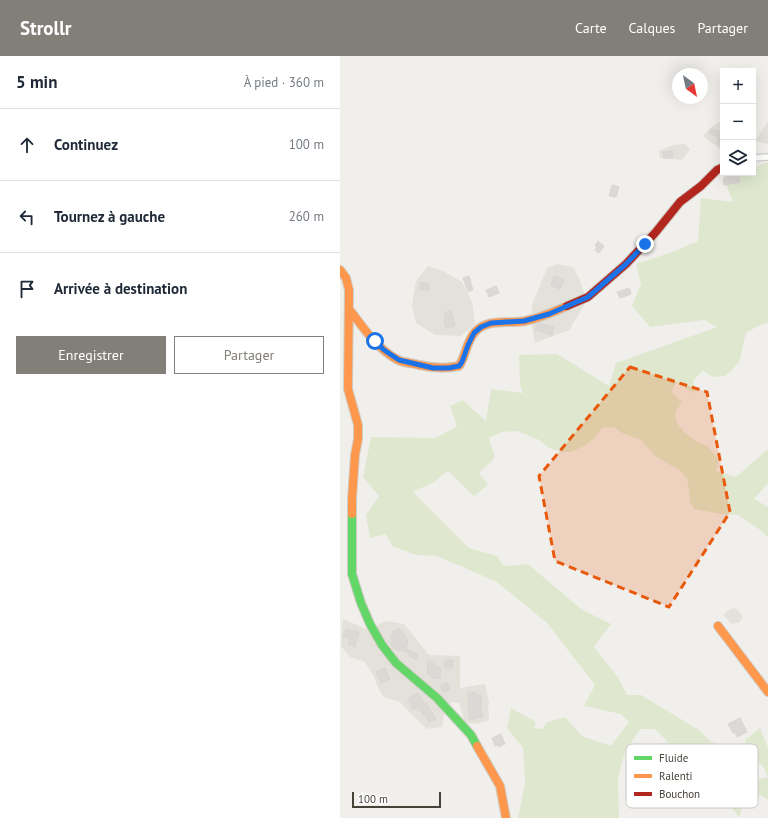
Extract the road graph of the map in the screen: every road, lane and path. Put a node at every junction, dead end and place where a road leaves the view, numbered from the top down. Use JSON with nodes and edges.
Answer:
{"nodes":[{"id":1,"x":768,"y":157,"type":"edge"},
{"id":2,"x":756,"y":158,"type":"edge"},
{"id":3,"x":720,"y":168,"type":"edge"},
{"id":4,"x":340,"y":270,"type":"edge"},
{"id":5,"x":349,"y":309,"type":"junction"},
{"id":6,"x":718,"y":626,"type":"dead end"},
{"id":7,"x":768,"y":692,"type":"edge"},
{"id":8,"x":506,"y":818,"type":"edge"}],
"edges":[{"from":1,"to":2,"type":"street"},
{"from":3,"to":5,"type":"street"},
{"from":4,"to":5,"type":"street"},
{"from":5,"to":8,"type":"street"},
{"from":6,"to":7,"type":"street"}]}
